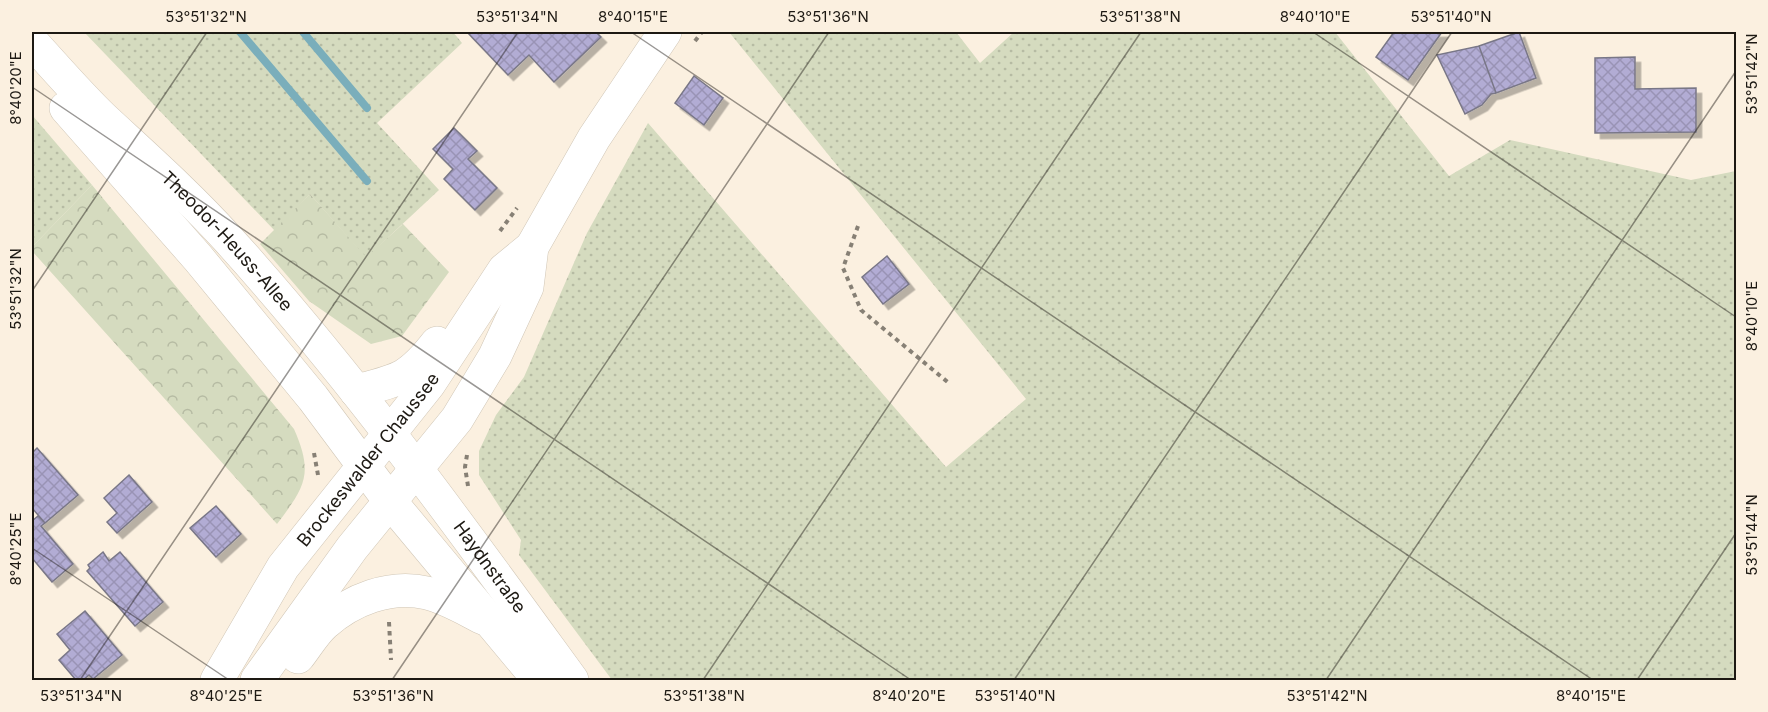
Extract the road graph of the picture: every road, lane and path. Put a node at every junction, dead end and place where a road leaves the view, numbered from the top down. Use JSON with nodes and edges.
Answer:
{"nodes":[{"id":1,"x":702,"y":32,"type":"edge"},
{"id":2,"x":678,"y":39,"type":"edge"},
{"id":3,"x":32,"y":42,"type":"edge"},
{"id":4,"x":32,"y":69,"type":"edge"},
{"id":5,"x":858,"y":226,"type":"dead end"},
{"id":6,"x":532,"y":247,"type":"junction"},
{"id":7,"x":504,"y":270,"type":"junction"},
{"id":8,"x":950,"y":384,"type":"dead end"},
{"id":9,"x":356,"y":391,"type":"junction"},
{"id":10,"x":469,"y":446,"type":"dead end"},
{"id":11,"x":313,"y":447,"type":"dead end"},
{"id":12,"x":405,"y":451,"type":"junction"},
{"id":13,"x":319,"y":482,"type":"dead end"},
{"id":14,"x":377,"y":483,"type":"junction"},
{"id":15,"x":469,"y":488,"type":"dead end"},
{"id":16,"x":388,"y":612,"type":"dead end"},
{"id":17,"x":490,"y":621,"type":"junction"},
{"id":18,"x":391,"y":660,"type":"dead end"},
{"id":19,"x":217,"y":681,"type":"edge"},
{"id":20,"x":257,"y":681,"type":"edge"},
{"id":21,"x":279,"y":681,"type":"edge"},
{"id":22,"x":539,"y":681,"type":"edge"},
{"id":23,"x":572,"y":681,"type":"edge"}],
"edges":[{"from":1,"to":2,"type":"path"},
{"from":2,"to":6,"type":"street","name":"Brockeswalder Chaussee"},
{"from":3,"to":9,"type":"street","name":"Theodor-Heuss-Allee"},
{"from":4,"to":14,"type":"street","name":"Theodor-Heuss-Allee"},
{"from":5,"to":8,"type":"path"},
{"from":6,"to":7,"type":"street","name":"Brockeswalder Chaussee"},
{"from":6,"to":12,"type":"street","name":"Brockeswalder Chaussee"},
{"from":7,"to":9,"type":"street"},
{"from":7,"to":12,"type":"street","name":"Brockeswalder Chaussee"},
{"from":9,"to":12,"type":"street","name":"Theodor-Heuss-Allee"},
{"from":10,"to":15,"type":"path"},
{"from":11,"to":13,"type":"path"},
{"from":12,"to":14,"type":"street","name":"Brockeswalder Chaussee"},
{"from":12,"to":14,"type":"street","name":"Brockeswalder Chaussee"},
{"from":12,"to":23,"type":"street","name":"Haydnstraße"},
{"from":14,"to":17,"type":"street","name":"Haydnstraße"},
{"from":14,"to":19,"type":"street","name":"Brockeswalder Chaussee"},
{"from":14,"to":20,"type":"street","name":"Brockeswalder Chaussee"},
{"from":16,"to":18,"type":"path"},
{"from":17,"to":21,"type":"street"},
{"from":17,"to":22,"type":"street","name":"Haydnstraße"}]}
